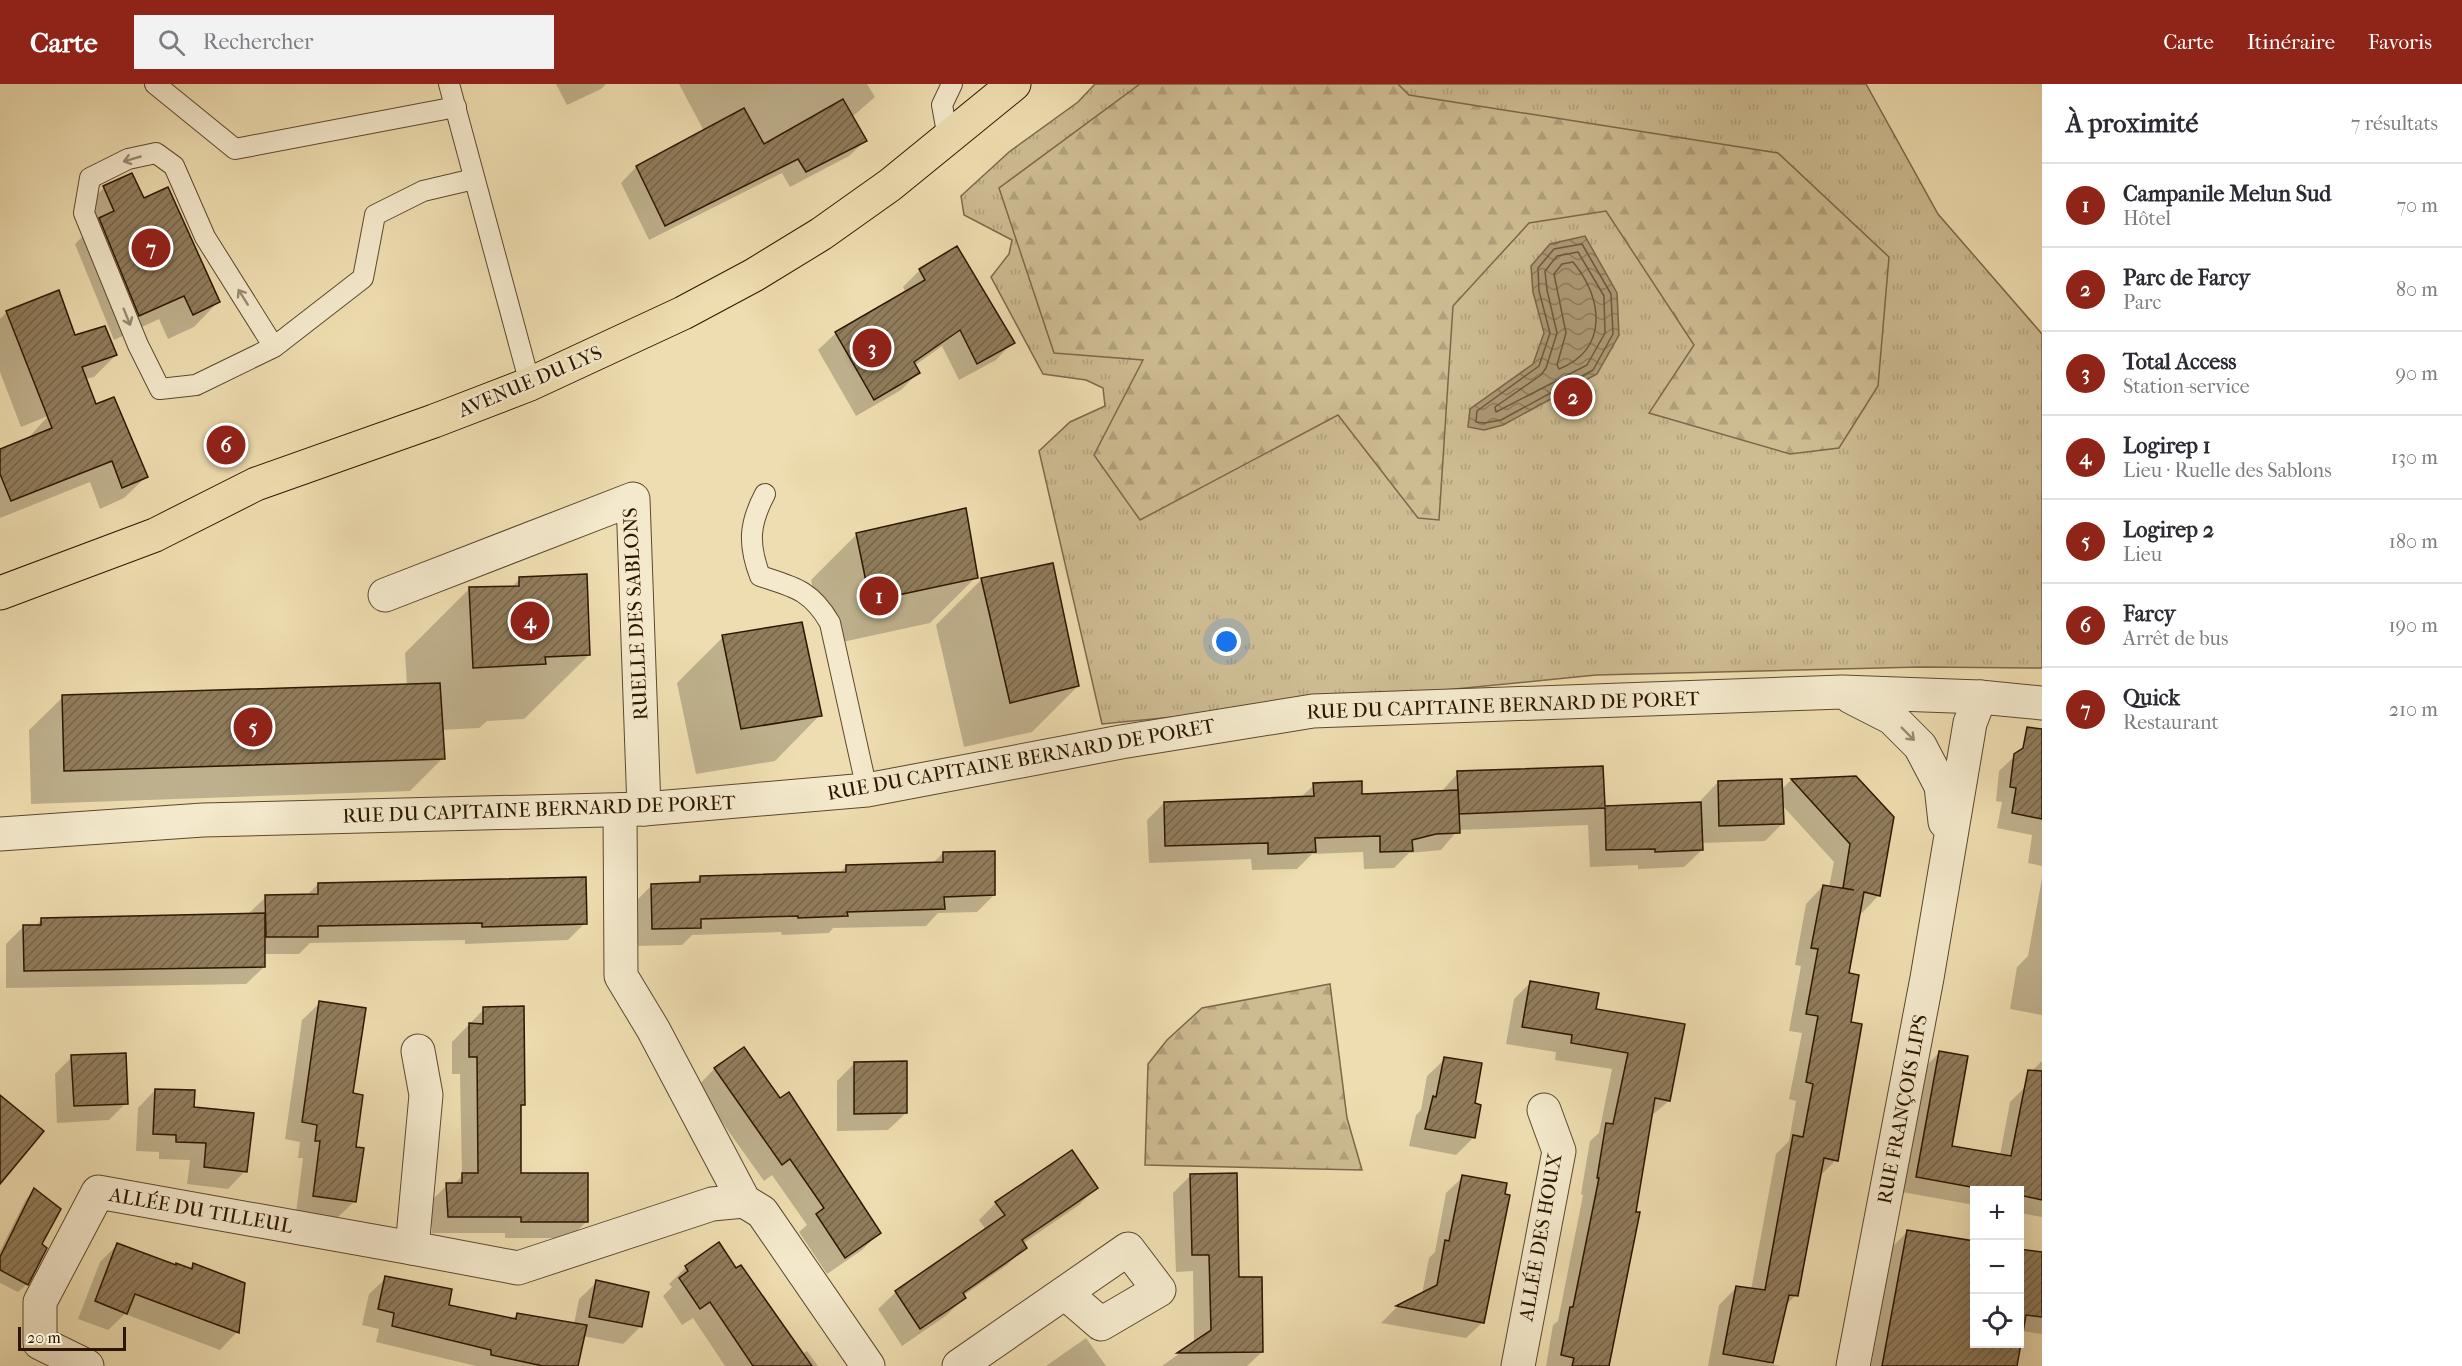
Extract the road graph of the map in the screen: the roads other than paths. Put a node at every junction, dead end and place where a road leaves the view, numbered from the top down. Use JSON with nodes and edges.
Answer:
{"nodes":[{"id":1,"x":155,"y":84,"type":"edge"},
{"id":2,"x":449,"y":84,"type":"edge"},
{"id":3,"x":952,"y":84,"type":"edge"},
{"id":4,"x":1014,"y":84,"type":"edge"},
{"id":5,"x":456,"y":107,"type":"junction"},
{"id":6,"x":948,"y":138,"type":"junction"},
{"id":7,"x":474,"y":179,"type":"junction"},
{"id":8,"x":274,"y":347,"type":"junction"},
{"id":9,"x":530,"y":384,"type":"junction"},
{"id":10,"x":765,"y":494,"type":"dead end"},
{"id":11,"x":0,"y":593,"type":"edge"},
{"id":12,"x":385,"y":595,"type":"dead end"},
{"id":13,"x":1842,"y":692,"type":"junction"},
{"id":14,"x":1980,"y":697,"type":"junction"},
{"id":15,"x":2042,"y":703,"type":"edge"},
{"id":16,"x":867,"y":790,"type":"junction"},
{"id":17,"x":632,"y":809,"type":"junction"},
{"id":18,"x":0,"y":834,"type":"edge"},
{"id":19,"x":1948,"y":850,"type":"junction"},
{"id":20,"x":418,"y":1051,"type":"dead end"},
{"id":21,"x":1544,"y":1110,"type":"dead end"},
{"id":22,"x":744,"y":1201,"type":"junction"},
{"id":23,"x":412,"y":1248,"type":"junction"},
{"id":24,"x":1065,"y":1293,"type":"dead end"},
{"id":25,"x":87,"y":1366,"type":"edge"},
{"id":26,"x":868,"y":1366,"type":"edge"},
{"id":27,"x":959,"y":1366,"type":"edge"},
{"id":28,"x":1518,"y":1366,"type":"edge"},
{"id":29,"x":1853,"y":1366,"type":"edge"}],
"edges":[{"from":1,"to":5,"type":"lane"},
{"from":2,"to":5,"type":"lane"},
{"from":3,"to":6,"type":"lane"},
{"from":4,"to":6,"type":"main road","name":"AVENUE DU LYS"},
{"from":5,"to":7,"type":"lane"},
{"from":6,"to":9,"type":"main road","name":"AVENUE DU LYS"},
{"from":7,"to":8,"type":"lane"},
{"from":7,"to":9,"type":"lane"},
{"from":8,"to":8,"type":"lane","one_way":true},
{"from":9,"to":11,"type":"main road","name":"AVENUE DU LYS"},
{"from":10,"to":16,"type":"lane"},
{"from":12,"to":17,"type":"street","name":"RUELLE DES SABLONS"},
{"from":13,"to":14,"type":"street","name":"RUE DU CAPITAINE BERNARD DE PORET"},
{"from":13,"to":16,"type":"street","name":"RUE DU CAPITAINE BERNARD DE PORET"},
{"from":13,"to":19,"type":"street","name":"RUE FRANÇOIS LIPS","one_way":true},
{"from":14,"to":15,"type":"street","name":"RUE DU CAPITAINE BERNARD DE PORET"},
{"from":14,"to":19,"type":"street","name":"RUE FRANÇOIS LIPS"},
{"from":16,"to":17,"type":"street","name":"RUE DU CAPITAINE BERNARD DE PORET"},
{"from":17,"to":18,"type":"street","name":"RUE DU CAPITAINE BERNARD DE PORET"},
{"from":17,"to":22,"type":"street"},
{"from":19,"to":29,"type":"street","name":"RUE FRANÇOIS LIPS"},
{"from":20,"to":23,"type":"street"},
{"from":21,"to":28,"type":"street","name":"ALLÉE DES HOUX"},
{"from":22,"to":23,"type":"street"},
{"from":22,"to":26,"type":"street"},
{"from":23,"to":25,"type":"street","name":"ALLÉE DU TILLEUL"},
{"from":24,"to":27,"type":"street"}]}
